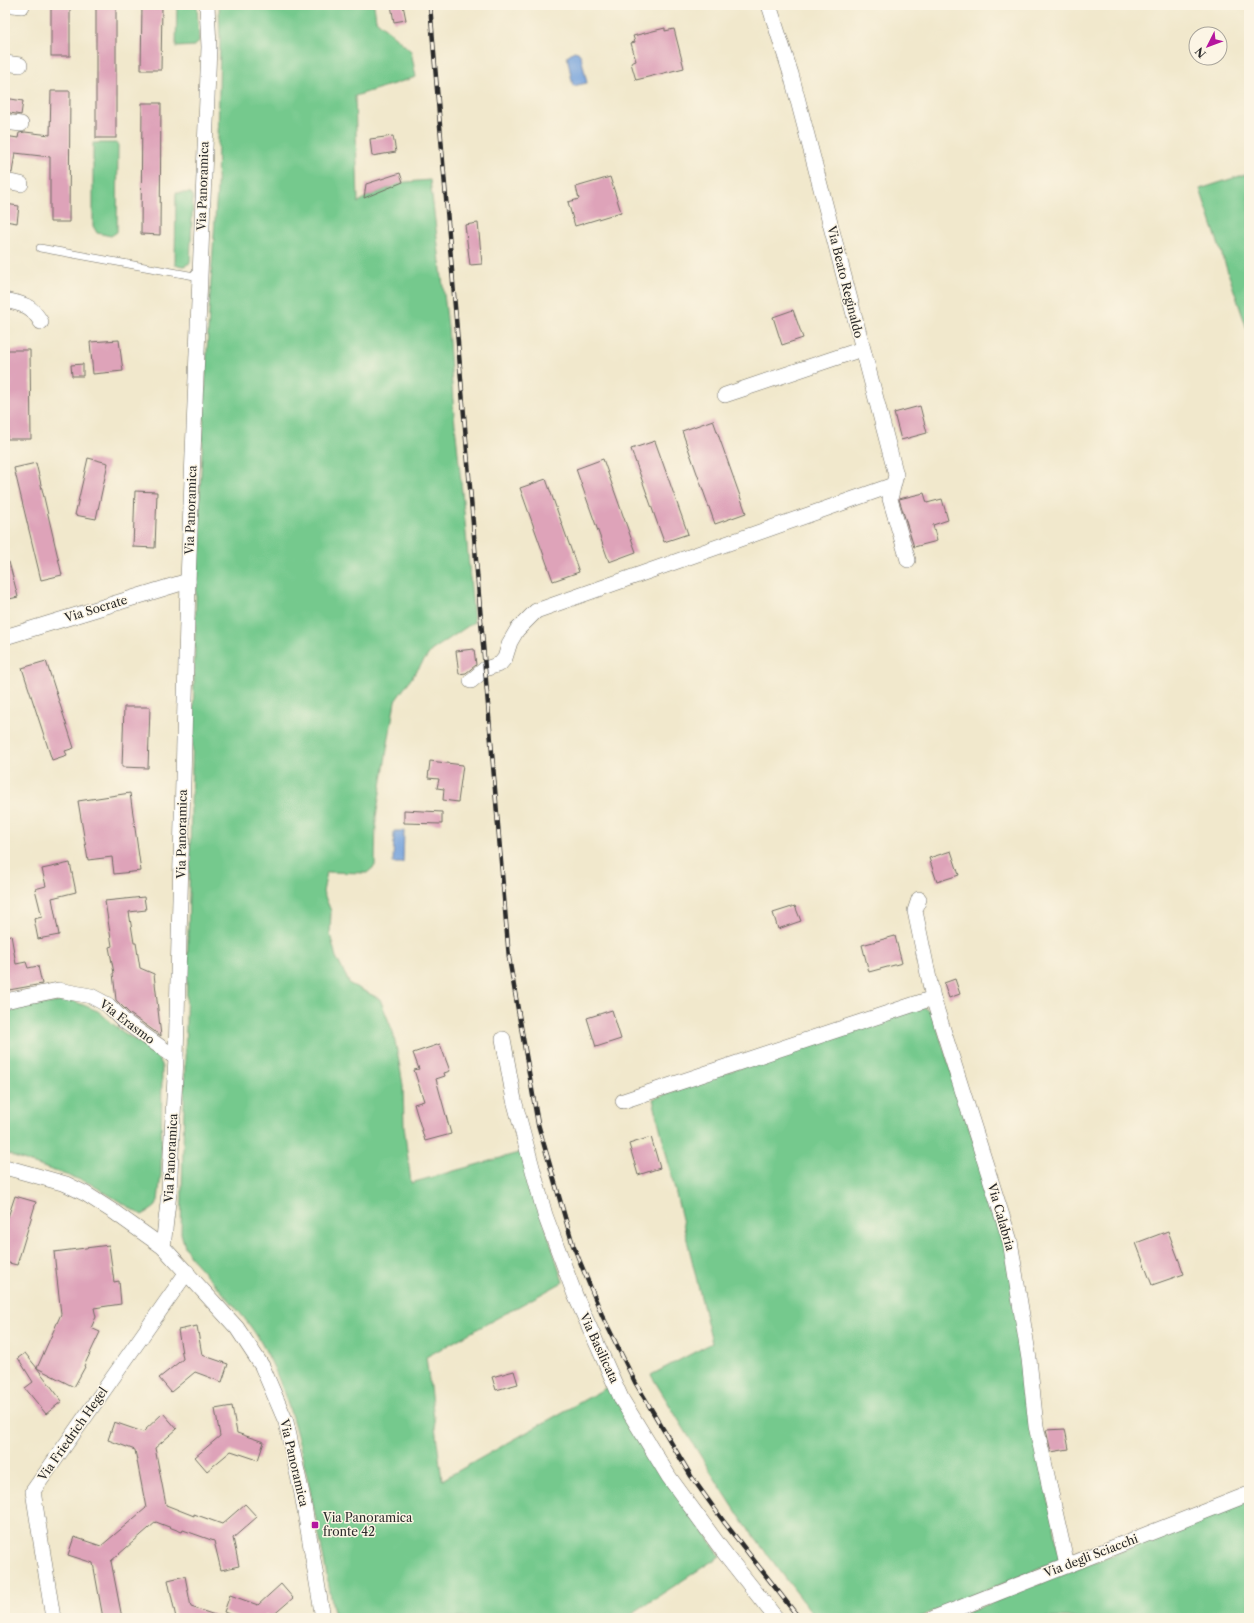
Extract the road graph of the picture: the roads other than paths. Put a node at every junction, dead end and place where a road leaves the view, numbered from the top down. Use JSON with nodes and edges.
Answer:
{"nodes":[{"id":1,"x":207,"y":5,"type":"edge"},
{"id":2,"x":769,"y":5,"type":"edge"},
{"id":3,"x":5,"y":63,"type":"edge"},
{"id":4,"x":20,"y":65,"type":"dead end"},
{"id":5,"x":5,"y":122,"type":"edge"},
{"id":6,"x":21,"y":124,"type":"dead end"},
{"id":7,"x":5,"y":181,"type":"edge"},
{"id":8,"x":21,"y":184,"type":"dead end"},
{"id":9,"x":40,"y":248,"type":"dead end"},
{"id":10,"x":200,"y":277,"type":"junction"},
{"id":11,"x":5,"y":300,"type":"edge"},
{"id":12,"x":42,"y":322,"type":"dead end"},
{"id":13,"x":862,"y":349,"type":"junction"},
{"id":14,"x":725,"y":395,"type":"dead end"},
{"id":15,"x":893,"y":485,"type":"junction"},
{"id":16,"x":908,"y":560,"type":"dead end"},
{"id":17,"x":188,"y":581,"type":"junction"},
{"id":18,"x":5,"y":637,"type":"edge"},
{"id":19,"x":471,"y":681,"type":"dead end"},
{"id":20,"x":919,"y":899,"type":"dead end"},
{"id":21,"x":933,"y":998,"type":"junction"},
{"id":22,"x":5,"y":1001,"type":"edge"},
{"id":23,"x":503,"y":1039,"type":"dead end"},
{"id":24,"x":176,"y":1058,"type":"junction"},
{"id":25,"x":623,"y":1101,"type":"dead end"},
{"id":26,"x":5,"y":1167,"type":"edge"},
{"id":27,"x":163,"y":1247,"type":"junction"},
{"id":28,"x":187,"y":1272,"type":"junction"},
{"id":29,"x":1249,"y":1494,"type":"edge"},
{"id":30,"x":1067,"y":1565,"type":"junction"},
{"id":31,"x":53,"y":1618,"type":"edge"},
{"id":32,"x":323,"y":1618,"type":"edge"},
{"id":33,"x":776,"y":1618,"type":"edge"},
{"id":34,"x":934,"y":1618,"type":"edge"}],
"edges":[{"from":1,"to":10,"type":"street","name":"Via Panoramica"},
{"from":2,"to":13,"type":"street","name":"Via Beato Reginaldo"},
{"from":3,"to":4,"type":"street"},
{"from":5,"to":6,"type":"street"},
{"from":7,"to":8,"type":"street"},
{"from":9,"to":10,"type":"lane"},
{"from":10,"to":17,"type":"street","name":"Via Panoramica"},
{"from":11,"to":12,"type":"street"},
{"from":13,"to":14,"type":"street"},
{"from":13,"to":15,"type":"street","name":"Via Beato Reginaldo"},
{"from":15,"to":16,"type":"street","name":"Via Beato Reginaldo"},
{"from":15,"to":19,"type":"street"},
{"from":17,"to":18,"type":"street","name":"Via Socrate"},
{"from":17,"to":24,"type":"street","name":"Via Panoramica"},
{"from":20,"to":21,"type":"street","name":"Via Calabria"},
{"from":21,"to":25,"type":"street"},
{"from":21,"to":30,"type":"street","name":"Via Calabria"},
{"from":22,"to":24,"type":"street","name":"Via Erasmo"},
{"from":23,"to":33,"type":"street","name":"Via Basilicata"},
{"from":24,"to":27,"type":"street","name":"Via Panoramica"},
{"from":26,"to":27,"type":"street"},
{"from":27,"to":28,"type":"street","name":"Via Panoramica"},
{"from":28,"to":31,"type":"street","name":"Via Friedrich Hegel"},
{"from":28,"to":32,"type":"street","name":"Via Panoramica"},
{"from":29,"to":30,"type":"street","name":"Via degli Sciacchi"},
{"from":30,"to":34,"type":"street","name":"Via degli Sciacchi"}]}
